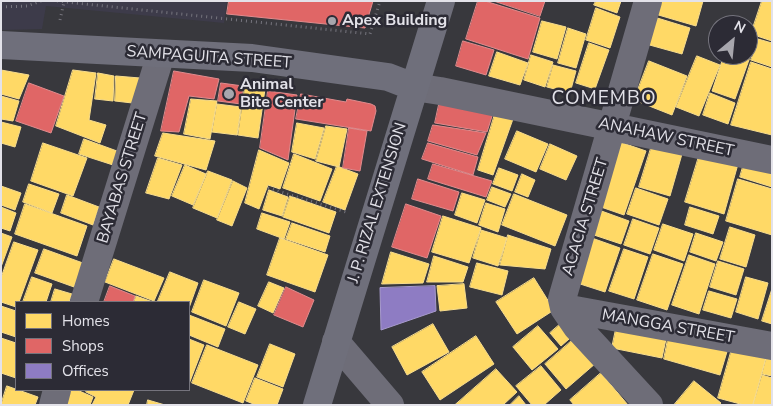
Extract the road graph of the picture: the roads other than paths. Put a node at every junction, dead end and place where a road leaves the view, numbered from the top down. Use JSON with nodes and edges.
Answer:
{"nodes":[{"id":1,"x":440,"y":1,"type":"edge"},
{"id":2,"x":648,"y":1,"type":"edge"},
{"id":3,"x":1,"y":45,"type":"edge"},
{"id":4,"x":161,"y":54,"type":"junction"},
{"id":5,"x":414,"y":87,"type":"junction"},
{"id":6,"x":613,"y":127,"type":"junction"},
{"id":7,"x":772,"y":160,"type":"edge"},
{"id":8,"x":84,"y":301,"type":"edge"},
{"id":9,"x":564,"y":308,"type":"junction"},
{"id":10,"x":336,"y":342,"type":"junction"},
{"id":11,"x":772,"y":346,"type":"edge"},
{"id":12,"x":57,"y":391,"type":"edge"},
{"id":13,"x":53,"y":405,"type":"edge"},
{"id":14,"x":317,"y":405,"type":"edge"},
{"id":15,"x":390,"y":405,"type":"edge"},
{"id":16,"x":649,"y":405,"type":"edge"}],
"edges":[{"from":1,"to":5,"type":"main road","name":"J. P. RIZAL EXTENSION"},
{"from":2,"to":6,"type":"street","name":"ACACIA STREET"},
{"from":3,"to":4,"type":"main road","name":"SAMPAGUITA STREET"},
{"from":4,"to":5,"type":"main road","name":"SAMPAGUITA STREET"},
{"from":4,"to":8,"type":"street","name":"BAYABAS STREET"},
{"from":5,"to":6,"type":"street","name":"ANAHAW STREET"},
{"from":5,"to":10,"type":"main road","name":"J. P. RIZAL EXTENSION"},
{"from":6,"to":7,"type":"street","name":"ANAHAW STREET"},
{"from":6,"to":9,"type":"street","name":"ACACIA STREET"},
{"from":9,"to":11,"type":"street","name":"MANGGA STREET"},
{"from":9,"to":16,"type":"street"},
{"from":10,"to":14,"type":"main road","name":"J. P. RIZAL EXTENSION"},
{"from":10,"to":15,"type":"street"},
{"from":12,"to":13,"type":"street"}]}
